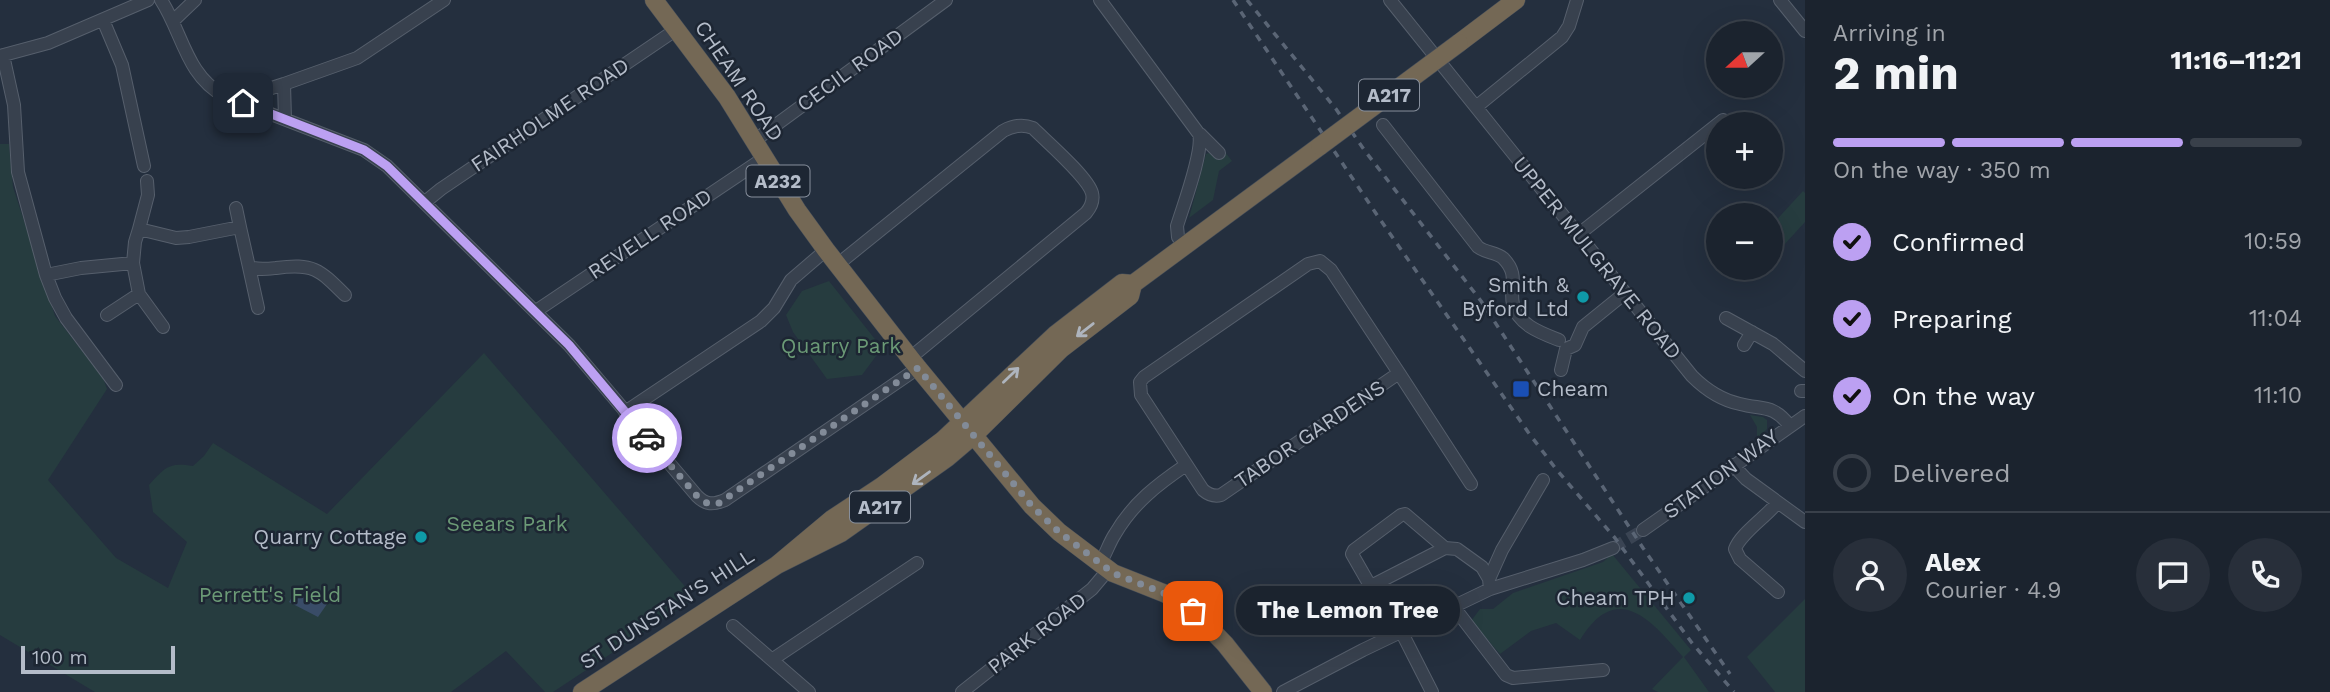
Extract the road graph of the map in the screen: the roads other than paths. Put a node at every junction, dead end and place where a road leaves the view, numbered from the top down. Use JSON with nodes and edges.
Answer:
{"nodes":[{"id":1,"x":148,"y":0,"type":"edge"},
{"id":2,"x":161,"y":0,"type":"edge"},
{"id":3,"x":195,"y":0,"type":"edge"},
{"id":4,"x":444,"y":0,"type":"edge"},
{"id":5,"x":654,"y":0,"type":"edge"},
{"id":6,"x":946,"y":0,"type":"edge"},
{"id":7,"x":1100,"y":0,"type":"edge"},
{"id":8,"x":1390,"y":0,"type":"edge"},
{"id":9,"x":1517,"y":0,"type":"edge"},
{"id":10,"x":1577,"y":0,"type":"edge"},
{"id":11,"x":1780,"y":0,"type":"edge"},
{"id":12,"x":103,"y":20,"type":"junction"},
{"id":13,"x":173,"y":21,"type":"junction"},
{"id":14,"x":677,"y":29,"type":"junction"},
{"id":15,"x":1805,"y":31,"type":"edge"},
{"id":16,"x":1,"y":55,"type":"edge"},
{"id":17,"x":284,"y":84,"type":"junction"},
{"id":18,"x":243,"y":103,"type":"junction"},
{"id":19,"x":1476,"y":107,"type":"junction"},
{"id":20,"x":285,"y":119,"type":"junction"},
{"id":21,"x":1382,"y":125,"type":"dead end"},
{"id":22,"x":1197,"y":131,"type":"junction"},
{"id":23,"x":1706,"y":133,"type":"edge"},
{"id":24,"x":754,"y":141,"type":"junction"},
{"id":25,"x":1219,"y":153,"type":"dead end"},
{"id":26,"x":764,"y":158,"type":"junction"},
{"id":27,"x":144,"y":166,"type":"dead end"},
{"id":28,"x":147,"y":181,"type":"dead end"},
{"id":29,"x":425,"y":202,"type":"junction"},
{"id":30,"x":236,"y":208,"type":"dead end"},
{"id":31,"x":240,"y":227,"type":"junction"},
{"id":32,"x":139,"y":229,"type":"junction"},
{"id":33,"x":1578,"y":234,"type":"junction"},
{"id":34,"x":1184,"y":246,"type":"junction"},
{"id":35,"x":826,"y":250,"type":"junction"},
{"id":36,"x":133,"y":263,"type":"junction"},
{"id":37,"x":837,"y":265,"type":"junction"},
{"id":38,"x":248,"y":267,"type":"junction"},
{"id":39,"x":46,"y":275,"type":"junction"},
{"id":40,"x":342,"y":292,"type":"dead end"},
{"id":41,"x":1625,"y":293,"type":"junction"},
{"id":42,"x":139,"y":294,"type":"junction"},
{"id":43,"x":258,"y":308,"type":"dead end"},
{"id":44,"x":536,"y":311,"type":"junction"},
{"id":45,"x":107,"y":315,"type":"dead end"},
{"id":46,"x":1726,"y":318,"type":"dead end"},
{"id":47,"x":163,"y":327,"type":"dead end"},
{"id":48,"x":1752,"y":332,"type":"junction"},
{"id":49,"x":1557,"y":341,"type":"junction"},
{"id":50,"x":1744,"y":345,"type":"dead end"},
{"id":51,"x":916,"y":358,"type":"junction"},
{"id":52,"x":1561,"y":370,"type":"dead end"},
{"id":53,"x":1805,"y":371,"type":"edge"},
{"id":54,"x":1399,"y":373,"type":"junction"},
{"id":55,"x":116,"y":385,"type":"dead end"},
{"id":56,"x":625,"y":412,"type":"junction"},
{"id":57,"x":1798,"y":420,"type":"edge"},
{"id":58,"x":968,"y":429,"type":"junction"},
{"id":59,"x":1734,"y":464,"type":"junction"},
{"id":60,"x":1186,"y":465,"type":"junction"},
{"id":61,"x":1544,"y":480,"type":"dead end"},
{"id":62,"x":1471,"y":484,"type":"dead end"},
{"id":63,"x":1777,"y":503,"type":"junction"},
{"id":64,"x":1805,"y":522,"type":"edge"},
{"id":65,"x":1643,"y":530,"type":"tunnel mouth"},
{"id":66,"x":1445,"y":548,"type":"junction"},
{"id":67,"x":1613,"y":548,"type":"tunnel mouth"},
{"id":68,"x":917,"y":563,"type":"dead end"},
{"id":69,"x":1104,"y":567,"type":"junction"},
{"id":70,"x":1490,"y":584,"type":"junction"},
{"id":71,"x":1778,"y":592,"type":"dead end"},
{"id":72,"x":1453,"y":606,"type":"junction"},
{"id":73,"x":733,"y":626,"type":"dead end"},
{"id":74,"x":1401,"y":631,"type":"junction"},
{"id":75,"x":773,"y":659,"type":"junction"},
{"id":76,"x":1603,"y":670,"type":"dead end"},
{"id":77,"x":582,"y":692,"type":"edge"},
{"id":78,"x":809,"y":692,"type":"edge"},
{"id":79,"x":962,"y":692,"type":"edge"},
{"id":80,"x":1263,"y":692,"type":"edge"},
{"id":81,"x":1283,"y":692,"type":"edge"},
{"id":82,"x":1432,"y":692,"type":"edge"}],
"edges":[{"from":1,"to":12,"type":"street"},
{"from":2,"to":13,"type":"street"},
{"from":3,"to":13,"type":"street"},
{"from":4,"to":17,"type":"street"},
{"from":5,"to":14,"type":"highway","name":"CHEAM ROAD","number":"A232"},
{"from":6,"to":24,"type":"street","name":"CECIL ROAD"},
{"from":7,"to":22,"type":"street"},
{"from":8,"to":19,"type":"street","name":"UPPER MULGRAVE ROAD"},
{"from":9,"to":34,"type":"highway","number":"A217","bridge":true},
{"from":10,"to":19,"type":"street"},
{"from":11,"to":15,"type":"street"},
{"from":12,"to":16,"type":"street"},
{"from":12,"to":27,"type":"street"},
{"from":13,"to":18,"type":"street"},
{"from":14,"to":24,"type":"highway","name":"CHEAM ROAD","number":"A232"},
{"from":14,"to":29,"type":"street","name":"FAIRHOLME ROAD"},
{"from":16,"to":39,"type":"street"},
{"from":17,"to":18,"type":"street"},
{"from":17,"to":20,"type":"street"},
{"from":18,"to":20,"type":"street"},
{"from":19,"to":33,"type":"street","name":"UPPER MULGRAVE ROAD"},
{"from":20,"to":29,"type":"street"},
{"from":21,"to":49,"type":"street"},
{"from":22,"to":25,"type":"street"},
{"from":22,"to":34,"type":"street"},
{"from":23,"to":33,"type":"street"},
{"from":24,"to":26,"type":"highway","name":"CHEAM ROAD","number":"A232"},
{"from":26,"to":35,"type":"highway","name":"CHEAM ROAD","number":"A232"},
{"from":26,"to":44,"type":"street","name":"REVELL ROAD"},
{"from":28,"to":32,"type":"street"},
{"from":29,"to":44,"type":"street"},
{"from":30,"to":31,"type":"street"},
{"from":31,"to":32,"type":"street"},
{"from":31,"to":38,"type":"street"},
{"from":32,"to":36,"type":"street"},
{"from":33,"to":41,"type":"street","name":"UPPER MULGRAVE ROAD"},
{"from":34,"to":58,"type":"highway","number":"A217"},
{"from":35,"to":37,"type":"highway","name":"CHEAM ROAD","number":"A232"},
{"from":35,"to":56,"type":"street"},
{"from":36,"to":39,"type":"street"},
{"from":36,"to":42,"type":"street"},
{"from":37,"to":51,"type":"highway","name":"CHEAM ROAD","number":"A232"},
{"from":37,"to":51,"type":"street"},
{"from":38,"to":40,"type":"street"},
{"from":38,"to":43,"type":"street"},
{"from":39,"to":55,"type":"street"},
{"from":41,"to":49,"type":"street"},
{"from":41,"to":57,"type":"street","name":"UPPER MULGRAVE ROAD"},
{"from":42,"to":45,"type":"street"},
{"from":42,"to":47,"type":"street"},
{"from":44,"to":56,"type":"street"},
{"from":46,"to":48,"type":"street"},
{"from":48,"to":50,"type":"street"},
{"from":48,"to":53,"type":"street"},
{"from":49,"to":52,"type":"street"},
{"from":51,"to":56,"type":"street"},
{"from":51,"to":58,"type":"highway","name":"CHEAM ROAD","number":"A232"},
{"from":54,"to":60,"type":"street","name":"TABOR GARDENS"},
{"from":54,"to":60,"type":"street","name":"TABOR GARDENS"},
{"from":54,"to":62,"type":"street"},
{"from":57,"to":59,"type":"street","name":"STATION WAY"},
{"from":58,"to":69,"type":"highway","number":"A232"},
{"from":58,"to":77,"type":"highway","name":"ST DUNSTAN'S HILL","number":"A217"},
{"from":59,"to":63,"type":"street"},
{"from":59,"to":65,"type":"street","name":"STATION WAY"},
{"from":60,"to":69,"type":"street","name":"PARK ROAD"},
{"from":61,"to":70,"type":"street"},
{"from":63,"to":64,"type":"street"},
{"from":63,"to":71,"type":"street"},
{"from":66,"to":66,"type":"street"},
{"from":66,"to":70,"type":"street"},
{"from":67,"to":70,"type":"street"},
{"from":68,"to":75,"type":"street"},
{"from":69,"to":79,"type":"street","name":"PARK ROAD"},
{"from":69,"to":80,"type":"highway","number":"A232"},
{"from":70,"to":72,"type":"street"},
{"from":72,"to":74,"type":"street"},
{"from":72,"to":76,"type":"street"},
{"from":73,"to":75,"type":"street"},
{"from":74,"to":81,"type":"street"},
{"from":74,"to":82,"type":"street"},
{"from":75,"to":78,"type":"street"}]}
